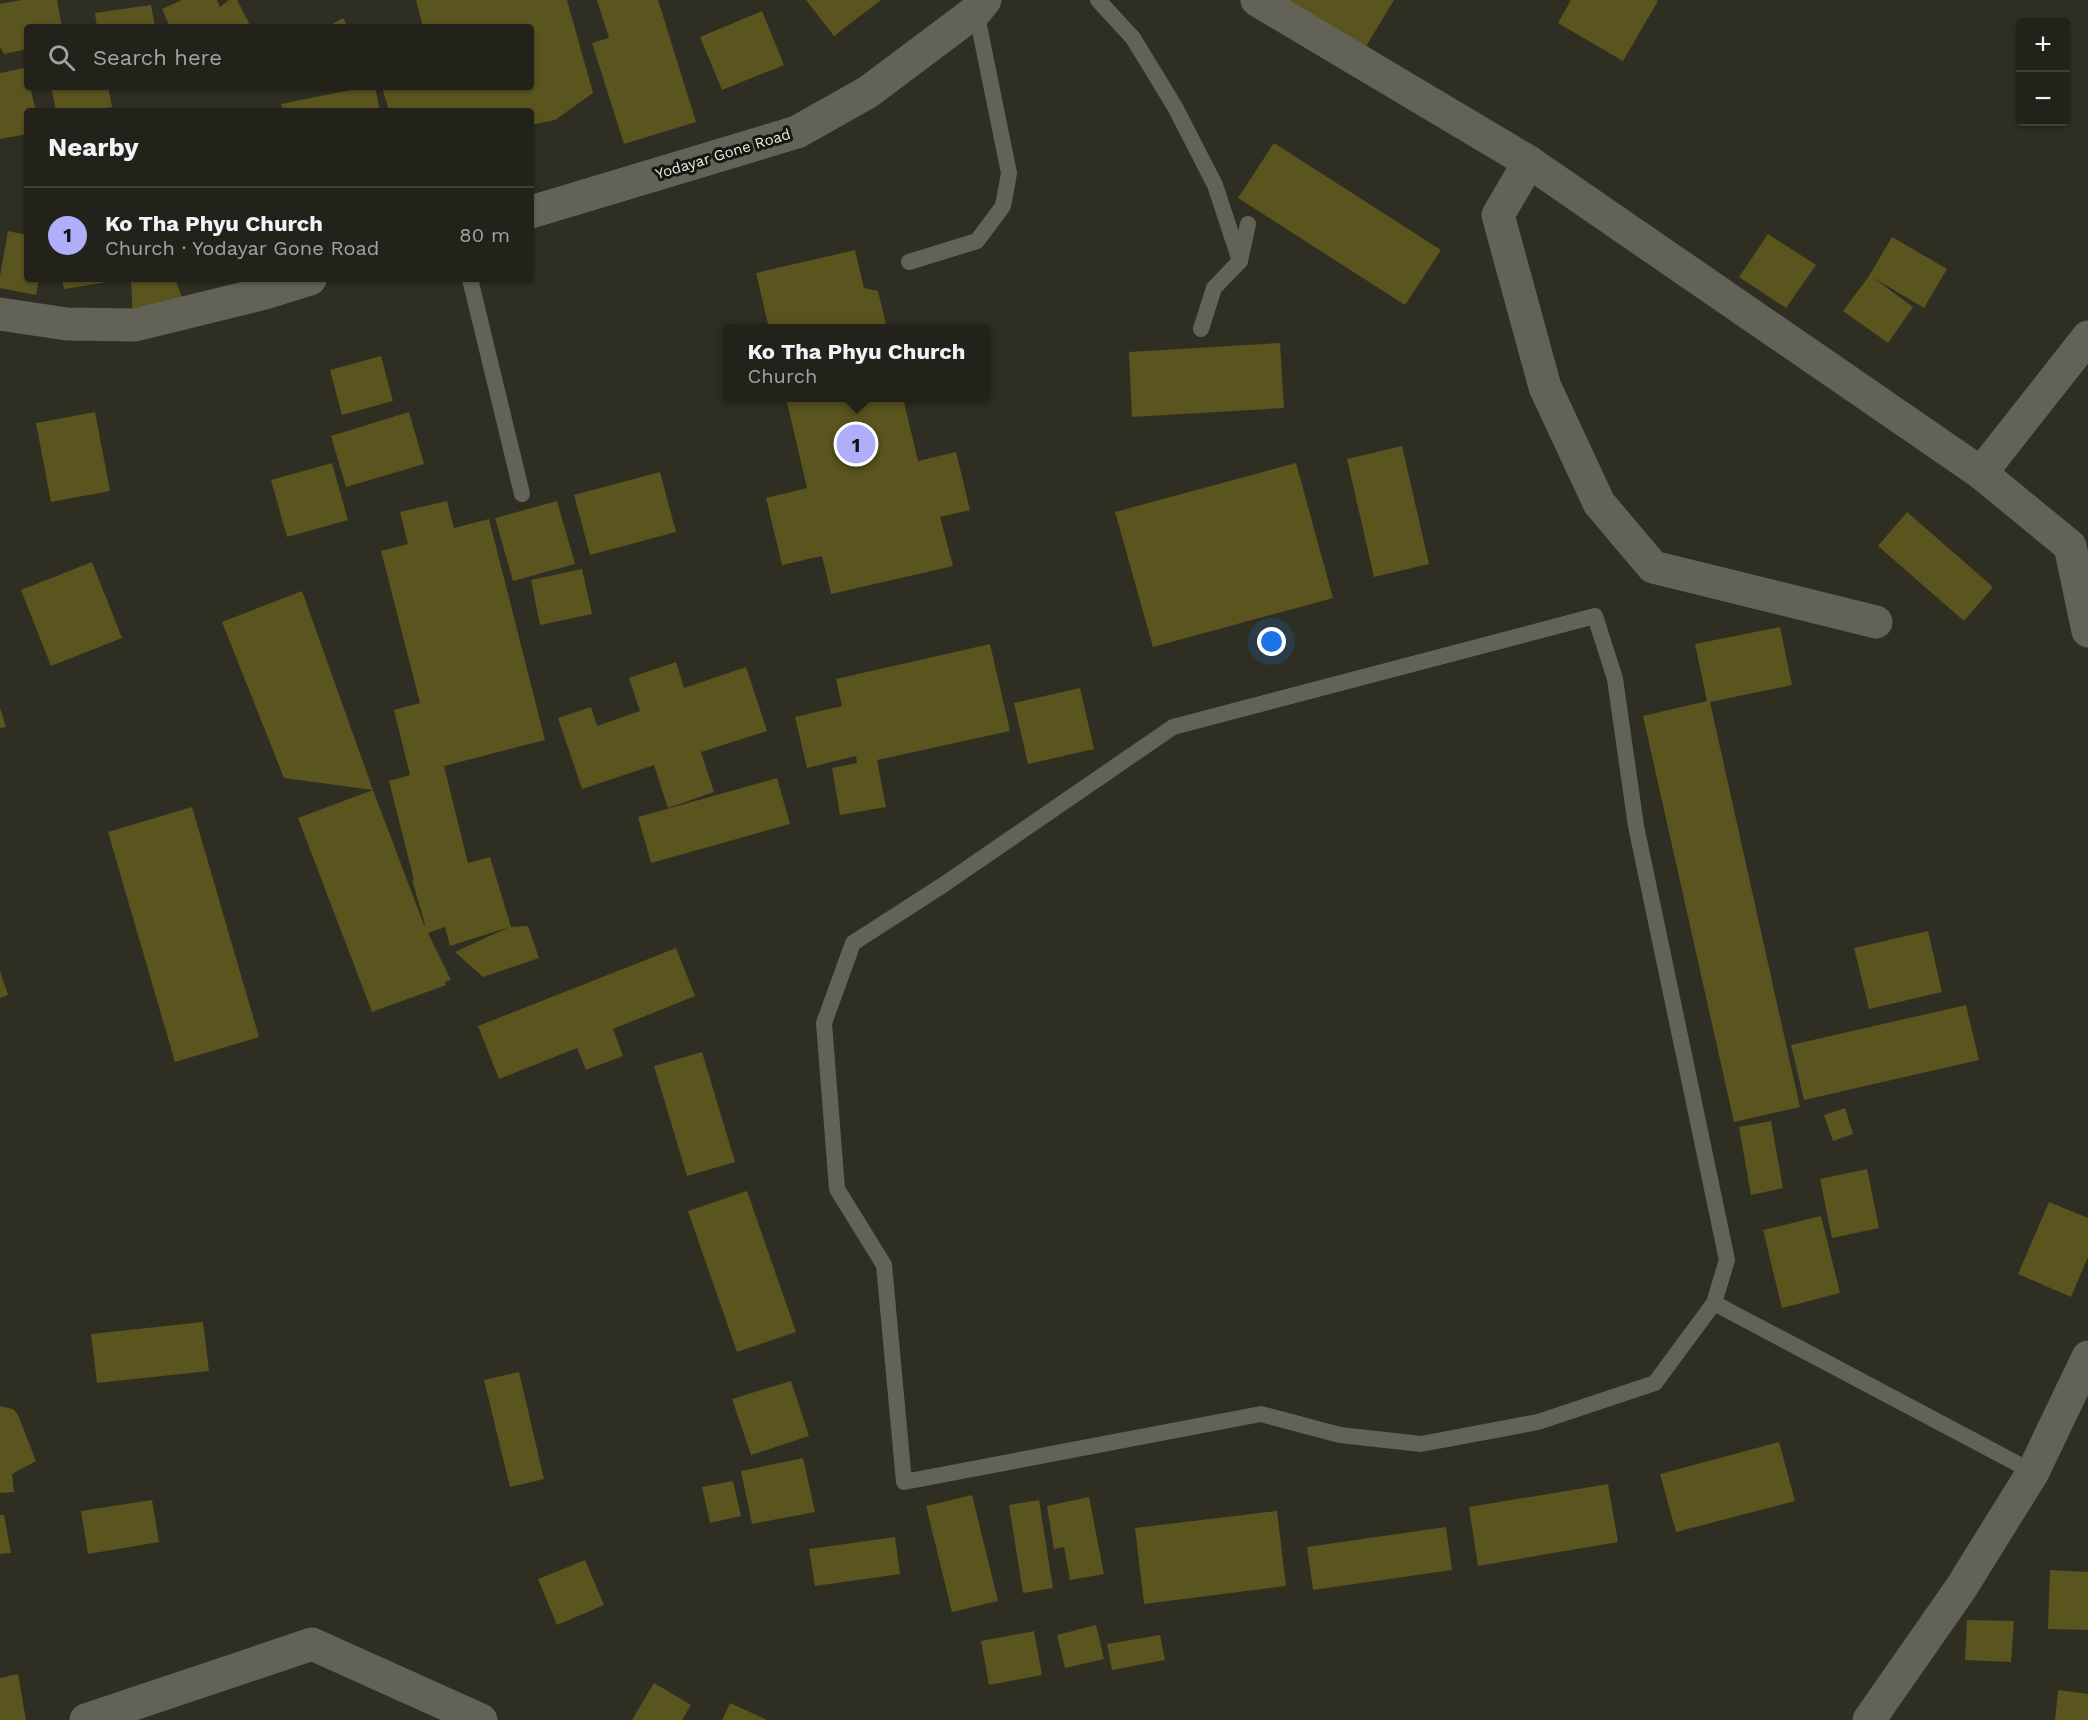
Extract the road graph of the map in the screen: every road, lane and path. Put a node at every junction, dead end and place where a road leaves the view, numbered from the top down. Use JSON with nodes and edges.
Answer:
{"nodes":[{"id":1,"x":1098,"y":0,"type":"edge"},
{"id":2,"x":1257,"y":0,"type":"edge"},
{"id":3,"x":981,"y":5,"type":"edge"},
{"id":4,"x":1529,"y":162,"type":"junction"},
{"id":5,"x":534,"y":211,"type":"edge"},
{"id":6,"x":1248,"y":224,"type":"dead end"},
{"id":7,"x":1240,"y":261,"type":"junction"},
{"id":8,"x":909,"y":262,"type":"dead end"},
{"id":9,"x":300,"y":282,"type":"edge"},
{"id":10,"x":471,"y":282,"type":"edge"},
{"id":11,"x":0,"y":314,"type":"edge"},
{"id":12,"x":1201,"y":329,"type":"dead end"},
{"id":13,"x":2088,"y":338,"type":"edge"},
{"id":14,"x":1981,"y":473,"type":"junction"},
{"id":15,"x":522,"y":494,"type":"dead end"},
{"id":16,"x":1876,"y":622,"type":"dead end"},
{"id":17,"x":2088,"y":631,"type":"edge"},
{"id":18,"x":1714,"y":1303,"type":"junction"},
{"id":19,"x":2088,"y":1357,"type":"edge"},
{"id":20,"x":2034,"y":1472,"type":"junction"},
{"id":21,"x":86,"y":1720,"type":"edge"},
{"id":22,"x":481,"y":1720,"type":"edge"},
{"id":23,"x":1869,"y":1720,"type":"edge"}],
"edges":[{"from":1,"to":7,"type":"lane"},
{"from":2,"to":4,"type":"street"},
{"from":3,"to":5,"type":"street","name":"Yodayar Gone Road"},
{"from":3,"to":8,"type":"lane"},
{"from":4,"to":14,"type":"street"},
{"from":4,"to":16,"type":"street"},
{"from":6,"to":7,"type":"lane"},
{"from":7,"to":12,"type":"lane"},
{"from":9,"to":11,"type":"street"},
{"from":10,"to":15,"type":"lane"},
{"from":13,"to":14,"type":"street"},
{"from":14,"to":17,"type":"street"},
{"from":18,"to":18,"type":"lane"},
{"from":18,"to":20,"type":"lane"},
{"from":19,"to":20,"type":"street"},
{"from":20,"to":23,"type":"street"},
{"from":21,"to":22,"type":"street"}]}
